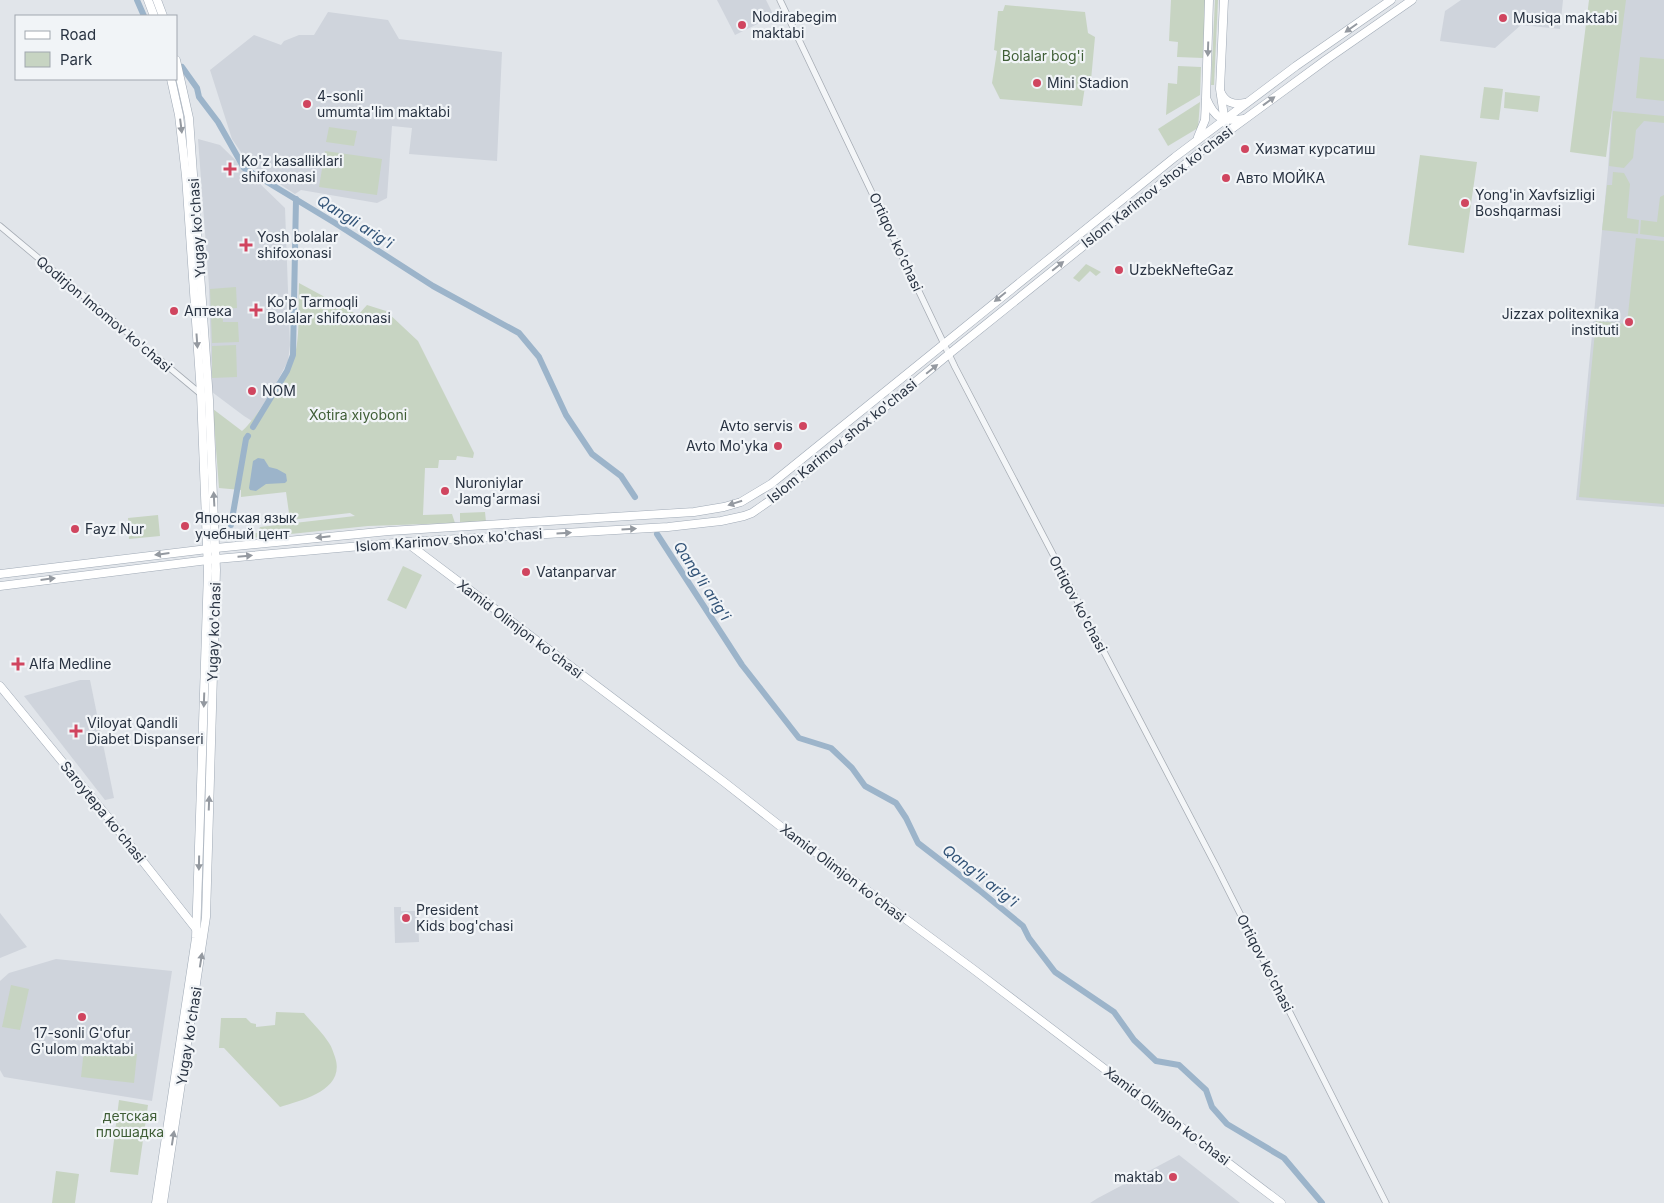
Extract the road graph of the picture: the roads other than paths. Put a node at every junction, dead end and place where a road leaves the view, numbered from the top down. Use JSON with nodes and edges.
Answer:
{"nodes":[{"id":1,"x":148,"y":0,"type":"edge"},
{"id":2,"x":157,"y":0,"type":"edge"},
{"id":3,"x":780,"y":0,"type":"edge"},
{"id":4,"x":1209,"y":0,"type":"edge"},
{"id":5,"x":1224,"y":0,"type":"edge"},
{"id":6,"x":1391,"y":0,"type":"edge"},
{"id":7,"x":1412,"y":0,"type":"edge"},
{"id":8,"x":154,"y":15,"type":"edge"},
{"id":9,"x":162,"y":15,"type":"edge"},
{"id":10,"x":178,"y":69,"type":"edge"},
{"id":11,"x":171,"y":80,"type":"edge"},
{"id":12,"x":1220,"y":89,"type":"junction"},
{"id":13,"x":1206,"y":98,"type":"junction"},
{"id":14,"x":1247,"y":102,"type":"junction"},
{"id":15,"x":1245,"y":118,"type":"junction"},
{"id":16,"x":1224,"y":120,"type":"junction"},
{"id":17,"x":1218,"y":138,"type":"junction"},
{"id":18,"x":1194,"y":142,"type":"junction"},
{"id":19,"x":0,"y":226,"type":"edge"},
{"id":20,"x":944,"y":344,"type":"junction"},
{"id":21,"x":949,"y":354,"type":"junction"},
{"id":22,"x":201,"y":394,"type":"junction"},
{"id":23,"x":209,"y":400,"type":"junction"},
{"id":24,"x":581,"y":520,"type":"junction"},
{"id":25,"x":581,"y":532,"type":"junction"},
{"id":26,"x":406,"y":542,"type":"junction"},
{"id":27,"x":216,"y":548,"type":"junction"},
{"id":28,"x":208,"y":549,"type":"junction"},
{"id":29,"x":212,"y":560,"type":"junction"},
{"id":30,"x":0,"y":574,"type":"edge"},
{"id":31,"x":0,"y":586,"type":"edge"},
{"id":32,"x":0,"y":686,"type":"edge"},
{"id":33,"x":197,"y":930,"type":"junction"},
{"id":34,"x":204,"y":939,"type":"junction"},
{"id":35,"x":156,"y":1203,"type":"edge"},
{"id":36,"x":163,"y":1203,"type":"edge"},
{"id":37,"x":1281,"y":1203,"type":"edge"},
{"id":38,"x":1386,"y":1203,"type":"edge"}],
"edges":[{"from":1,"to":8,"type":"main road"},
{"from":2,"to":9,"type":"main road"},
{"from":3,"to":20,"type":"street","name":"Ortiqov ko'chasi"},
{"from":4,"to":13,"type":"main road","one_way":true},
{"from":5,"to":12,"type":"main road"},
{"from":6,"to":14,"type":"main road","name":"Islom Karimov shox ko'chasi","one_way":true},
{"from":15,"to":7,"type":"main road","name":"Islom Karimov shox ko'chasi","one_way":true},
{"from":10,"to":23,"type":"main road","name":"Yugay ko'chasi"},
{"from":11,"to":22,"type":"main road","name":"Yugay ko'chasi","one_way":true},
{"from":12,"to":14,"type":"main road"},
{"from":12,"to":16,"type":"main road"},
{"from":13,"to":16,"type":"main road"},
{"from":13,"to":18,"type":"main road"},
{"from":14,"to":16,"type":"main road","name":"Islom Karimov shox ko'chasi"},
{"from":15,"to":16,"type":"main road"},
{"from":15,"to":17,"type":"main road","name":"Islom Karimov shox ko'chasi"},
{"from":16,"to":17,"type":"main road"},
{"from":16,"to":18,"type":"main road","name":"Islom Karimov shox ko'chasi"},
{"from":21,"to":17,"type":"main road","name":"Islom Karimov shox ko'chasi","one_way":true},
{"from":18,"to":20,"type":"main road","name":"Islom Karimov shox ko'chasi","one_way":true},
{"from":19,"to":22,"type":"street","name":"Qodirjon Imomov ko'chasi"},
{"from":20,"to":21,"type":"street","name":"Ortiqov ko'chasi"},
{"from":20,"to":24,"type":"main road","name":"Islom Karimov shox ko'chasi","one_way":true},
{"from":25,"to":21,"type":"main road","name":"Islom Karimov shox ko'chasi","one_way":true},
{"from":21,"to":38,"type":"street","name":"Ortiqov ko'chasi"},
{"from":22,"to":23,"type":"street","name":"Qodirjon Imomov ko'chasi"},
{"from":22,"to":28,"type":"main road","name":"Yugay ko'chasi"},
{"from":27,"to":23,"type":"main road","name":"Yugay ko'chasi","one_way":true},
{"from":24,"to":25,"type":"main road"},
{"from":24,"to":27,"type":"main road","name":"Islom Karimov shox ko'chasi","one_way":true},
{"from":26,"to":25,"type":"main road","name":"Islom Karimov shox ko'chasi","one_way":true},
{"from":29,"to":26,"type":"main road","name":"Islom Karimov shox ko'chasi","one_way":true},
{"from":26,"to":37,"type":"main road","name":"Xamid Olimjon ko'chasi"},
{"from":27,"to":28,"type":"main road","name":"Islom Karimov shox ko'chasi"},
{"from":27,"to":29,"type":"main road","name":"Yugay ko'chasi"},
{"from":28,"to":29,"type":"main road","name":"Yugay ko'chasi"},
{"from":28,"to":30,"type":"main road","name":"Islom Karimov shox ko'chasi","one_way":true},
{"from":31,"to":29,"type":"main road","name":"Islom Karimov shox ko'chasi","one_way":true},
{"from":29,"to":33,"type":"main road","name":"Yugay ko'chasi","one_way":true},
{"from":34,"to":29,"type":"main road","name":"Yugay ko'chasi","one_way":true},
{"from":32,"to":33,"type":"main road","name":"Saroytepa ko'chasi"},
{"from":33,"to":34,"type":"main road","name":"Saroytepa ko'chasi"},
{"from":33,"to":35,"type":"main road","name":"Yugay ko'chasi"},
{"from":36,"to":34,"type":"main road","name":"Yugay ko'chasi","one_way":true}]}
